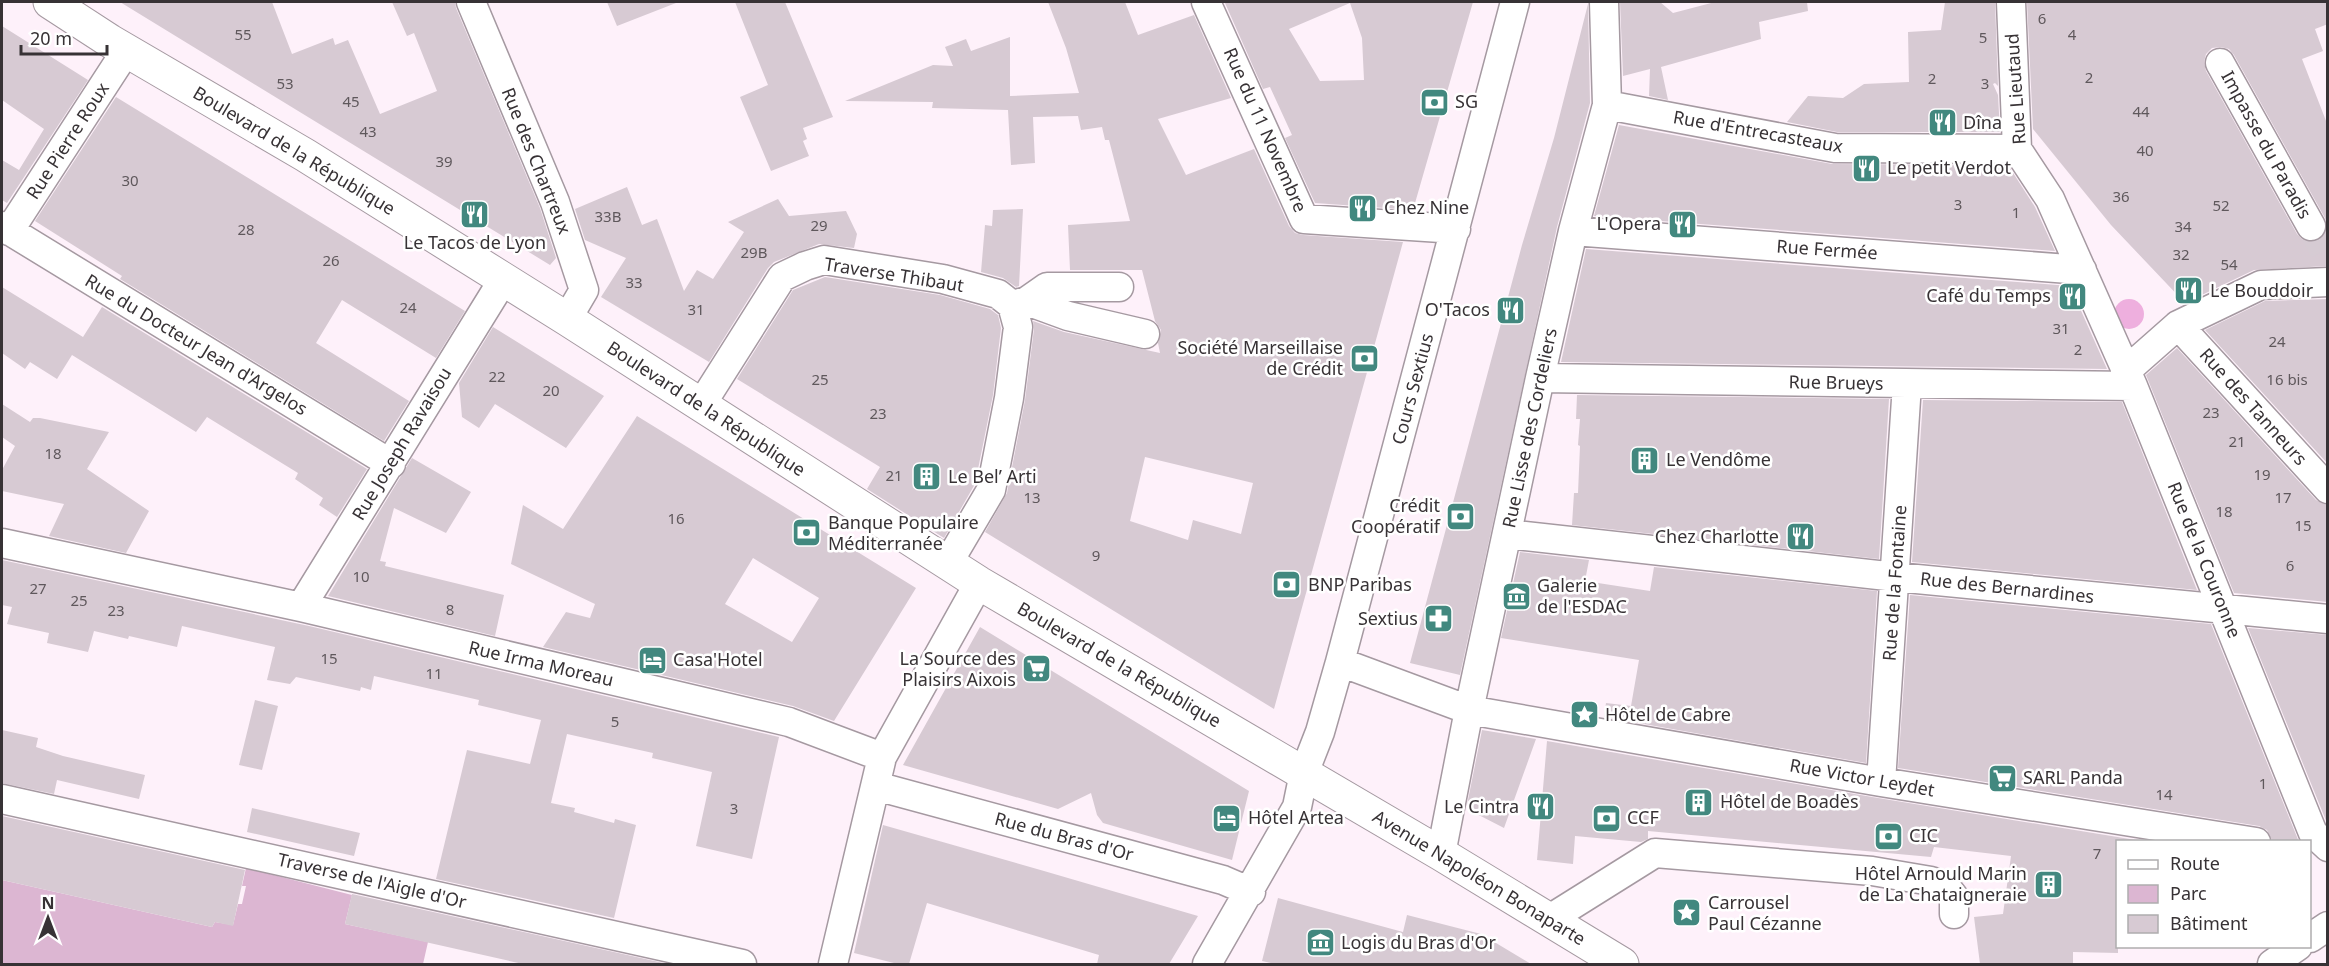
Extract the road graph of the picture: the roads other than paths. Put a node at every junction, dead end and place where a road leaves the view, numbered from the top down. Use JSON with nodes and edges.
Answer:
{"nodes":[{"id":1,"x":25,"y":2,"type":"edge"},
{"id":2,"x":50,"y":2,"type":"edge"},
{"id":3,"x":1206,"y":2,"type":"edge"},
{"id":4,"x":1515,"y":2,"type":"edge"},
{"id":5,"x":1604,"y":2,"type":"edge"},
{"id":6,"x":2011,"y":2,"type":"edge"},
{"id":7,"x":478,"y":4,"type":"edge"},
{"id":8,"x":118,"y":46,"type":"junction"},
{"id":9,"x":2220,"y":63,"type":"dead end"},
{"id":10,"x":1607,"y":105,"type":"junction"},
{"id":11,"x":2017,"y":149,"type":"junction"},
{"id":12,"x":2311,"y":226,"type":"tunnel mouth"},
{"id":13,"x":5,"y":229,"type":"edge"},
{"id":14,"x":1456,"y":229,"type":"junction"},
{"id":15,"x":1573,"y":231,"type":"junction"},
{"id":16,"x":2082,"y":270,"type":"junction"},
{"id":17,"x":503,"y":280,"type":"junction"},
{"id":18,"x":2328,"y":282,"type":"edge"},
{"id":19,"x":1119,"y":287,"type":"dead end"},
{"id":20,"x":1020,"y":303,"type":"junction"},
{"id":21,"x":567,"y":319,"type":"junction"},
{"id":22,"x":2178,"y":325,"type":"junction"},
{"id":23,"x":1145,"y":334,"type":"dead end"},
{"id":24,"x":1540,"y":378,"type":"junction"},
{"id":25,"x":2130,"y":378,"type":"junction"},
{"id":26,"x":1907,"y":384,"type":"junction"},
{"id":27,"x":701,"y":405,"type":"junction"},
{"id":28,"x":391,"y":464,"type":"junction"},
{"id":29,"x":2328,"y":489,"type":"edge"},
{"id":30,"x":1508,"y":534,"type":"junction"},
{"id":31,"x":2,"y":543,"type":"edge"},
{"id":32,"x":948,"y":563,"type":"junction"},
{"id":33,"x":1896,"y":577,"type":"junction"},
{"id":34,"x":979,"y":583,"type":"junction"},
{"id":35,"x":301,"y":608,"type":"junction"},
{"id":36,"x":2224,"y":609,"type":"junction"},
{"id":37,"x":2328,"y":619,"type":"edge"},
{"id":38,"x":1340,"y":662,"type":"junction"},
{"id":39,"x":1471,"y":698,"type":"junction"},
{"id":40,"x":882,"y":757,"type":"junction"},
{"id":41,"x":1304,"y":773,"type":"junction"},
{"id":42,"x":1881,"y":782,"type":"junction"},
{"id":43,"x":876,"y":786,"type":"junction"},
{"id":44,"x":2,"y":799,"type":"edge"},
{"id":45,"x":2244,"y":840,"type":"edge"},
{"id":46,"x":2328,"y":847,"type":"edge"},
{"id":47,"x":2311,"y":850,"type":"edge"},
{"id":48,"x":2328,"y":851,"type":"edge"},
{"id":49,"x":1441,"y":854,"type":"junction"},
{"id":50,"x":1251,"y":892,"type":"junction"},
{"id":51,"x":1954,"y":914,"type":"dead end"},
{"id":52,"x":1548,"y":920,"type":"junction"},
{"id":53,"x":2328,"y":926,"type":"edge"},
{"id":54,"x":2311,"y":937,"type":"edge"},
{"id":55,"x":2295,"y":948,"type":"edge"},
{"id":56,"x":742,"y":964,"type":"edge"},
{"id":57,"x":833,"y":964,"type":"edge"},
{"id":58,"x":1207,"y":964,"type":"edge"},
{"id":59,"x":1622,"y":964,"type":"edge"},
{"id":60,"x":2272,"y":964,"type":"edge"}],
"edges":[{"from":1,"to":8,"type":"main road","name":"Boulevard de la République"},
{"from":2,"to":8,"type":"main road","name":"Boulevard de la République"},
{"from":3,"to":14,"type":"street","name":"Rue du 11 Novembre"},
{"from":4,"to":14,"type":"street","name":"Cours Sextius"},
{"from":5,"to":10,"type":"street","name":"Rue Lisse des Cordeliers"},
{"from":6,"to":11,"type":"street","name":"Rue Lieutaud"},
{"from":7,"to":21,"type":"street","name":"Rue des Chartreux"},
{"from":8,"to":13,"type":"street","name":"Rue Pierre Roux"},
{"from":8,"to":17,"type":"main road","name":"Boulevard de la République"},
{"from":9,"to":12,"type":"street","name":"Impasse du Paradis"},
{"from":10,"to":11,"type":"street","name":"Rue d'Entrecasteaux"},
{"from":10,"to":15,"type":"street","name":"Rue Lisse des Cordeliers"},
{"from":11,"to":16,"type":"street","name":"Rue Lieutaud"},
{"from":13,"to":28,"type":"street","name":"Rue du Docteur Jean d'Argelos"},
{"from":14,"to":38,"type":"street","name":"Cours Sextius"},
{"from":15,"to":16,"type":"street","name":"Rue Fermée"},
{"from":15,"to":24,"type":"street","name":"Rue Lisse des Cordeliers"},
{"from":16,"to":25,"type":"street","name":"Rue de la Couronne"},
{"from":17,"to":21,"type":"main road","name":"Boulevard de la République"},
{"from":17,"to":28,"type":"street","name":"Rue Joseph Ravaisou"},
{"from":18,"to":22,"type":"street"},
{"from":19,"to":20,"type":"street"},
{"from":20,"to":23,"type":"street","name":"Traverse Thibaut"},
{"from":20,"to":27,"type":"street","name":"Traverse Thibaut"},
{"from":20,"to":32,"type":"street"},
{"from":21,"to":27,"type":"main road","name":"Boulevard de la République"},
{"from":22,"to":25,"type":"street"},
{"from":22,"to":29,"type":"street","name":"Rue des Tanneurs"},
{"from":24,"to":26,"type":"street","name":"Rue Brueys"},
{"from":24,"to":30,"type":"street","name":"Rue Lisse des Cordeliers"},
{"from":25,"to":26,"type":"street","name":"Rue Brueys"},
{"from":25,"to":36,"type":"street","name":"Rue de la Couronne"},
{"from":26,"to":33,"type":"street","name":"Rue de la Fontaine"},
{"from":27,"to":32,"type":"main road","name":"Boulevard de la République"},
{"from":28,"to":35,"type":"street","name":"Rue Joseph Ravaisou"},
{"from":30,"to":33,"type":"street","name":"Rue des Bernardines"},
{"from":30,"to":39,"type":"street","name":"Rue Lisse des Cordeliers"},
{"from":31,"to":35,"type":"street","name":"Rue Irma Moreau"},
{"from":32,"to":34,"type":"main road","name":"Boulevard de la République"},
{"from":33,"to":36,"type":"street","name":"Rue des Bernardines"},
{"from":33,"to":42,"type":"street","name":"Rue de la Fontaine"},
{"from":34,"to":40,"type":"street"},
{"from":34,"to":41,"type":"main road","name":"Boulevard de la République"},
{"from":35,"to":40,"type":"street","name":"Rue Irma Moreau"},
{"from":36,"to":37,"type":"street","name":"Rue des Bernardines"},
{"from":36,"to":46,"type":"street","name":"Rue de la Couronne"},
{"from":38,"to":39,"type":"street","name":"Rue Victor Leydet"},
{"from":38,"to":41,"type":"street","name":"Cours Sextius"},
{"from":39,"to":42,"type":"street","name":"Rue Victor Leydet"},
{"from":39,"to":49,"type":"street","name":"Rue Lisse des Cordeliers"},
{"from":40,"to":43,"type":"street"},
{"from":41,"to":49,"type":"main road","name":"Avenue Napoléon Bonaparte"},
{"from":41,"to":50,"type":"street","name":"Cours Sextius"},
{"from":42,"to":45,"type":"street","name":"Rue Victor Leydet"},
{"from":43,"to":50,"type":"street","name":"Rue du Bras d'Or"},
{"from":43,"to":57,"type":"street"},
{"from":44,"to":56,"type":"street","name":"Traverse de l'Aigle d'Or"},
{"from":47,"to":48,"type":"street"},
{"from":49,"to":52,"type":"main road","name":"Avenue Napoléon Bonaparte"},
{"from":50,"to":58,"type":"street","name":"Cours Sextius"},
{"from":51,"to":52,"type":"street"},
{"from":52,"to":59,"type":"main road","name":"Avenue Napoléon Bonaparte"},
{"from":53,"to":54,"type":"street"},
{"from":55,"to":60,"type":"street"}]}
